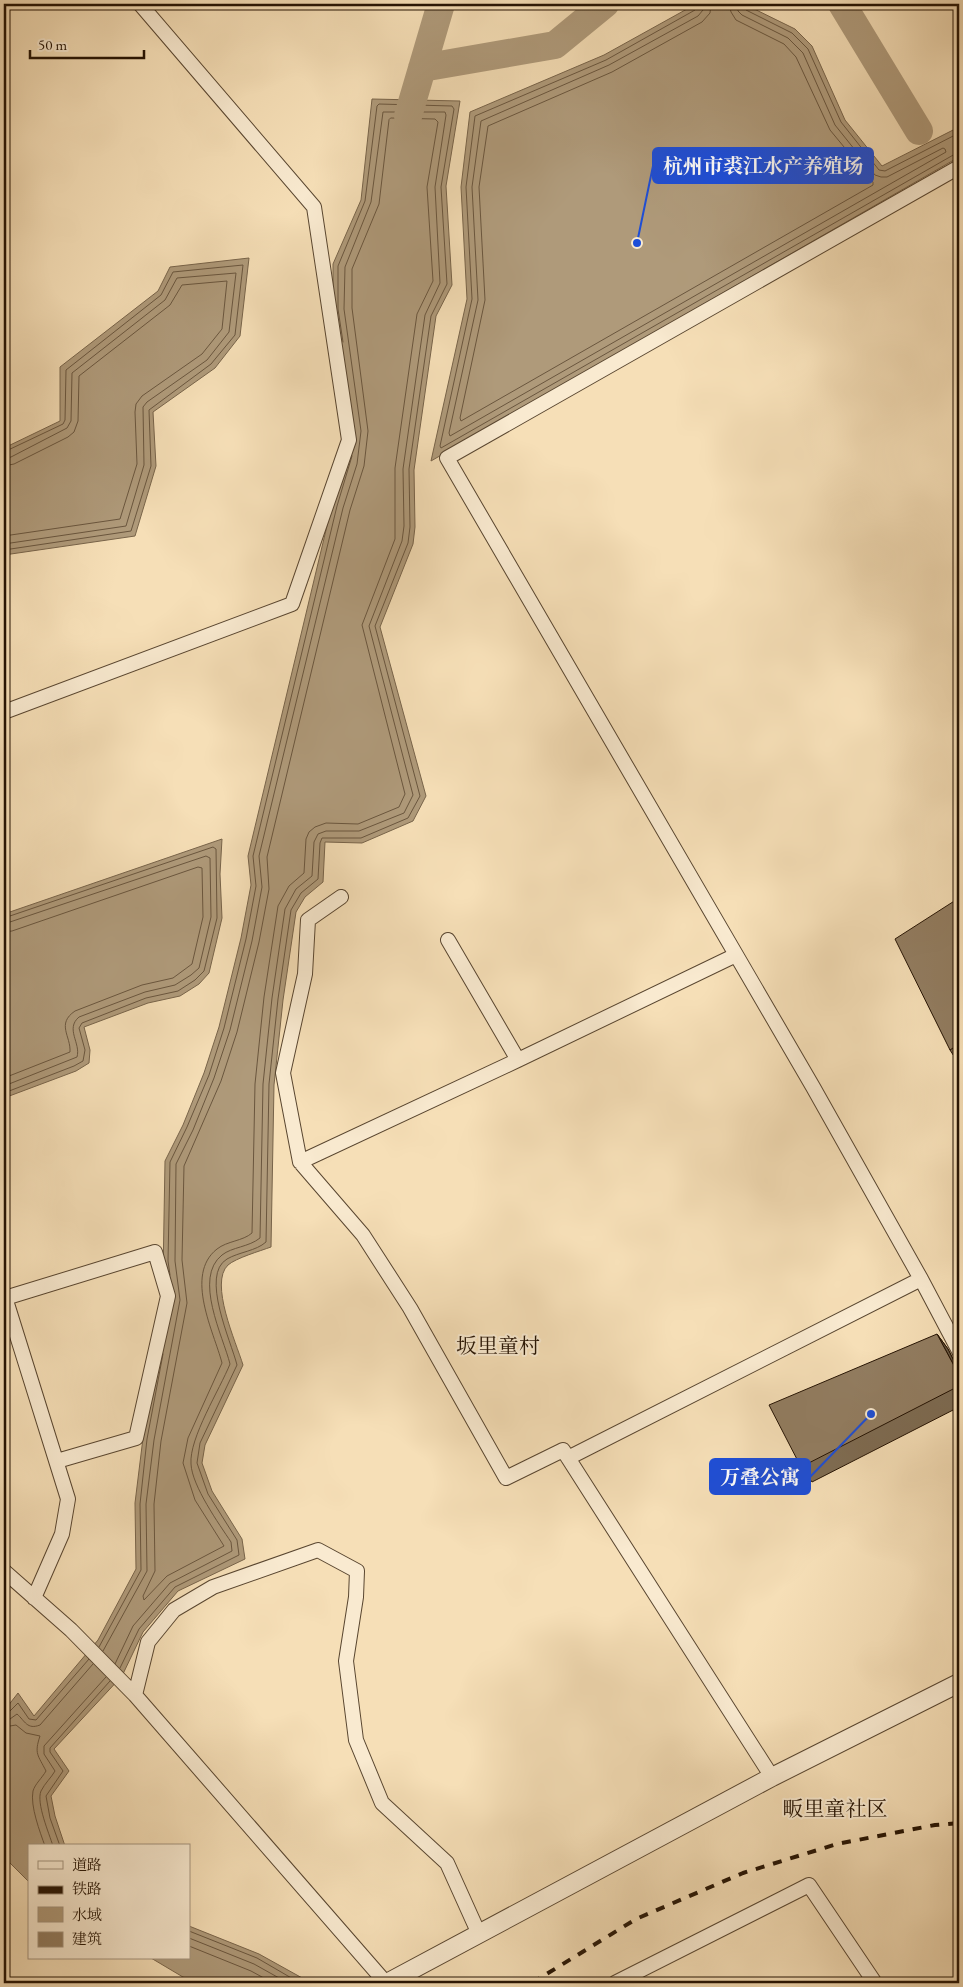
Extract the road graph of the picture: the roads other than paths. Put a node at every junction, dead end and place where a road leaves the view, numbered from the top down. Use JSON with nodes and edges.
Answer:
{"nodes":[{"id":1,"x":140,"y":4,"type":"edge"},
{"id":2,"x":959,"y":167,"type":"edge"},
{"id":3,"x":4,"y":712,"type":"edge"},
{"id":4,"x":341,"y":897,"type":"dead end"},
{"id":5,"x":448,"y":940,"type":"dead end"},
{"id":6,"x":736,"y":954,"type":"junction"},
{"id":7,"x":518,"y":1060,"type":"junction"},
{"id":8,"x":300,"y":1162,"type":"junction"},
{"id":9,"x":921,"y":1279,"type":"junction"},
{"id":10,"x":4,"y":1296,"type":"edge"},
{"id":11,"x":959,"y":1351,"type":"edge"},
{"id":12,"x":568,"y":1458,"type":"junction"},
{"id":13,"x":57,"y":1461,"type":"junction"},
{"id":14,"x":4,"y":1571,"type":"edge"},
{"id":15,"x":34,"y":1598,"type":"junction"},
{"id":16,"x":959,"y":1683,"type":"edge"},
{"id":17,"x":135,"y":1696,"type":"junction"},
{"id":18,"x":772,"y":1777,"type":"junction"},
{"id":19,"x":479,"y":1934,"type":"junction"},
{"id":20,"x":386,"y":1983,"type":"edge"},
{"id":21,"x":615,"y":1983,"type":"edge"},
{"id":22,"x":875,"y":1983,"type":"edge"}],
"edges":[{"from":1,"to":3,"type":"street"},
{"from":2,"to":6,"type":"street"},
{"from":4,"to":8,"type":"street"},
{"from":5,"to":7,"type":"street"},
{"from":6,"to":7,"type":"street"},
{"from":6,"to":9,"type":"street"},
{"from":7,"to":8,"type":"street"},
{"from":8,"to":12,"type":"street"},
{"from":9,"to":11,"type":"street"},
{"from":9,"to":12,"type":"street"},
{"from":10,"to":13,"type":"street"},
{"from":10,"to":13,"type":"street"},
{"from":12,"to":18,"type":"street"},
{"from":13,"to":15,"type":"street"},
{"from":14,"to":15,"type":"street"},
{"from":15,"to":17,"type":"street"},
{"from":16,"to":18,"type":"street"},
{"from":17,"to":19,"type":"street"},
{"from":17,"to":20,"type":"street"},
{"from":18,"to":19,"type":"street"},
{"from":19,"to":20,"type":"street"},
{"from":21,"to":22,"type":"street"}]}
